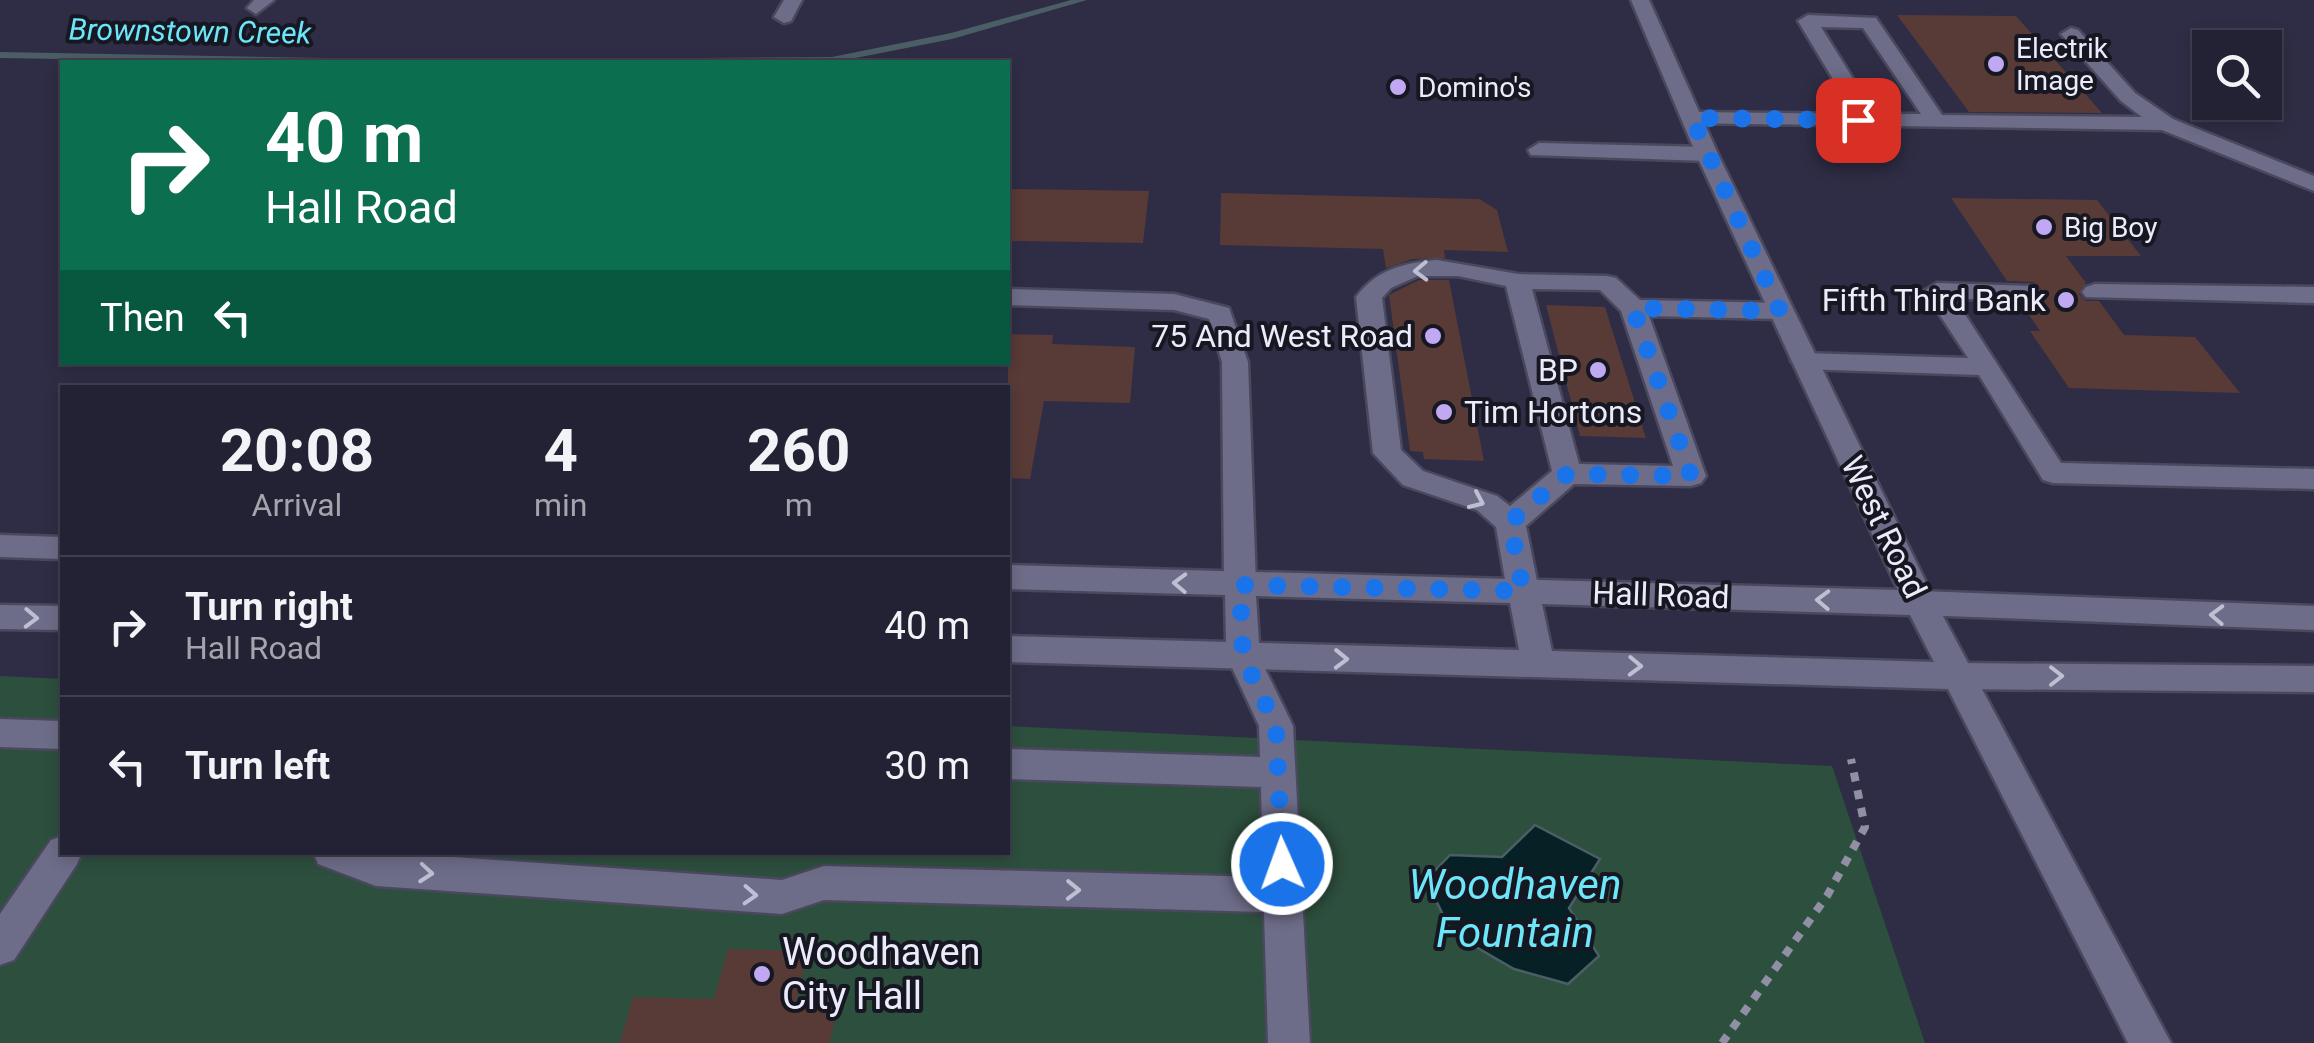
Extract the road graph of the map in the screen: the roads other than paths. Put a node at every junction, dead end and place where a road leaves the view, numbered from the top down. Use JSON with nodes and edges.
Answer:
{"nodes":[{"id":1,"x":1640,"y":0,"type":"edge"},
{"id":2,"x":2071,"y":34,"type":"dead end"},
{"id":3,"x":1692,"y":118,"type":"junction"},
{"id":4,"x":1868,"y":120,"type":"junction"},
{"id":5,"x":1936,"y":120,"type":"junction"},
{"id":6,"x":2165,"y":124,"type":"junction"},
{"id":7,"x":1539,"y":150,"type":"dead end"},
{"id":8,"x":1707,"y":154,"type":"junction"},
{"id":9,"x":2314,"y":184,"type":"edge"},
{"id":10,"x":1517,"y":281,"type":"junction"},
{"id":11,"x":2025,"y":291,"type":"dead end"},
{"id":12,"x":2095,"y":292,"type":"dead end"},
{"id":13,"x":2314,"y":295,"type":"edge"},
{"id":14,"x":1010,"y":297,"type":"edge"},
{"id":15,"x":1633,"y":308,"type":"junction"},
{"id":16,"x":1780,"y":311,"type":"junction"},
{"id":17,"x":1804,"y":361,"type":"junction"},
{"id":18,"x":1987,"y":367,"type":"junction"},
{"id":19,"x":1567,"y":474,"type":"junction"},
{"id":20,"x":2314,"y":479,"type":"edge"},
{"id":21,"x":1510,"y":522,"type":"junction"},
{"id":22,"x":0,"y":546,"type":"edge"},
{"id":23,"x":60,"y":548,"type":"edge"},
{"id":24,"x":1010,"y":577,"type":"edge"},
{"id":25,"x":1240,"y":585,"type":"junction"},
{"id":26,"x":1523,"y":591,"type":"junction"},
{"id":27,"x":1920,"y":603,"type":"junction"},
{"id":28,"x":0,"y":616,"type":"edge"},
{"id":29,"x":60,"y":618,"type":"edge"},
{"id":30,"x":2314,"y":618,"type":"edge"},
{"id":31,"x":1010,"y":649,"type":"edge"},
{"id":32,"x":1243,"y":657,"type":"junction"},
{"id":33,"x":1538,"y":663,"type":"junction"},
{"id":34,"x":1958,"y":676,"type":"junction"},
{"id":35,"x":2314,"y":679,"type":"edge"},
{"id":36,"x":0,"y":734,"type":"edge"},
{"id":37,"x":60,"y":735,"type":"edge"},
{"id":38,"x":1010,"y":764,"type":"edge"},
{"id":39,"x":1278,"y":773,"type":"junction"},
{"id":40,"x":62,"y":855,"type":"edge"},
{"id":41,"x":340,"y":855,"type":"edge"},
{"id":42,"x":1282,"y":895,"type":"junction"},
{"id":43,"x":0,"y":947,"type":"edge"},
{"id":44,"x":1289,"y":1043,"type":"edge"},
{"id":45,"x":2150,"y":1043,"type":"edge"}],
"edges":[{"from":1,"to":3,"type":"street","name":"West Road"},
{"from":2,"to":6,"type":"street"},
{"from":3,"to":4,"type":"street"},
{"from":3,"to":8,"type":"street","name":"West Road"},
{"from":4,"to":5,"type":"street"},
{"from":4,"to":5,"type":"street"},
{"from":5,"to":6,"type":"street"},
{"from":6,"to":9,"type":"street"},
{"from":7,"to":8,"type":"street"},
{"from":8,"to":16,"type":"street","name":"West Road"},
{"from":10,"to":15,"type":"street"},
{"from":10,"to":19,"type":"street"},
{"from":10,"to":21,"type":"street","one_way":true},
{"from":11,"to":18,"type":"street"},
{"from":12,"to":13,"type":"street"},
{"from":14,"to":25,"type":"street"},
{"from":15,"to":16,"type":"street"},
{"from":15,"to":19,"type":"street"},
{"from":16,"to":17,"type":"street","name":"West Road"},
{"from":17,"to":18,"type":"street"},
{"from":17,"to":27,"type":"street","name":"West Road"},
{"from":18,"to":20,"type":"street"},
{"from":19,"to":21,"type":"street"},
{"from":21,"to":26,"type":"street"},
{"from":22,"to":23,"type":"street"},
{"from":25,"to":24,"type":"street","name":"Hall Road","one_way":true},
{"from":25,"to":26,"type":"street","name":"Hall Road"},
{"from":25,"to":32,"type":"street"},
{"from":27,"to":26,"type":"street","name":"Hall Road","one_way":true},
{"from":26,"to":33,"type":"street"},
{"from":30,"to":27,"type":"street","name":"Hall Road","one_way":true},
{"from":27,"to":34,"type":"street","name":"West Road"},
{"from":28,"to":29,"type":"street","one_way":true},
{"from":31,"to":32,"type":"street"},
{"from":32,"to":33,"type":"street","one_way":true},
{"from":32,"to":39,"type":"street"},
{"from":33,"to":34,"type":"street","one_way":true},
{"from":34,"to":35,"type":"street","one_way":true},
{"from":34,"to":45,"type":"street","name":"West Road"},
{"from":36,"to":37,"type":"street"},
{"from":38,"to":39,"type":"street"},
{"from":39,"to":42,"type":"street"},
{"from":40,"to":43,"type":"street"},
{"from":41,"to":42,"type":"street","one_way":true},
{"from":42,"to":44,"type":"street"}]}
